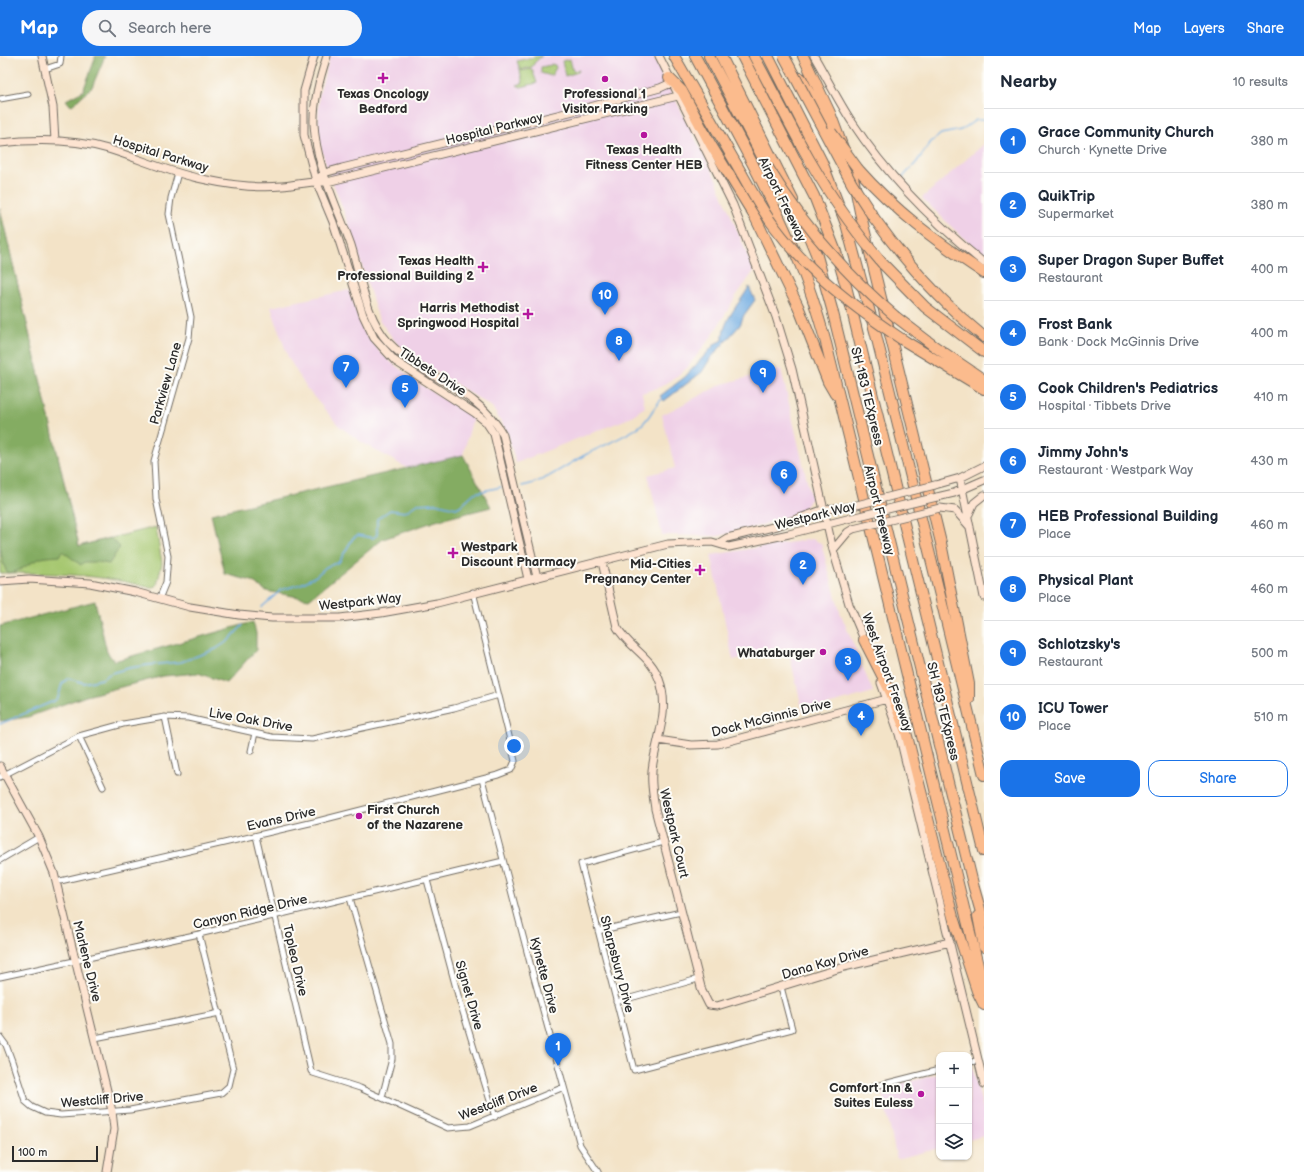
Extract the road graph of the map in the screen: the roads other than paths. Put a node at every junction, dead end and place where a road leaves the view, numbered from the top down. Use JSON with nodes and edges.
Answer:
{"nodes":[{"id":1,"x":42,"y":56,"type":"edge"},
{"id":2,"x":61,"y":56,"type":"edge"},
{"id":3,"x":314,"y":56,"type":"edge"},
{"id":4,"x":327,"y":56,"type":"edge"},
{"id":5,"x":659,"y":56,"type":"edge"},
{"id":6,"x":674,"y":56,"type":"edge"},
{"id":7,"x":695,"y":56,"type":"edge"},
{"id":8,"x":708,"y":56,"type":"edge"},
{"id":9,"x":721,"y":56,"type":"edge"},
{"id":10,"x":742,"y":56,"type":"edge"},
{"id":11,"x":754,"y":56,"type":"edge"},
{"id":12,"x":768,"y":56,"type":"edge"},
{"id":13,"x":784,"y":56,"type":"edge"},
{"id":14,"x":789,"y":56,"type":"edge"},
{"id":15,"x":803,"y":56,"type":"edge"},
{"id":16,"x":814,"y":56,"type":"edge"},
{"id":17,"x":45,"y":69,"type":"junction"},
{"id":18,"x":670,"y":80,"type":"junction"},
{"id":19,"x":28,"y":94,"type":"dead end"},
{"id":20,"x":678,"y":96,"type":"junction"},
{"id":21,"x":304,"y":98,"type":"junction"},
{"id":22,"x":316,"y":98,"type":"junction"},
{"id":23,"x":0,"y":99,"type":"edge"},
{"id":24,"x":55,"y":141,"type":"junction"},
{"id":25,"x":0,"y":143,"type":"edge"},
{"id":26,"x":428,"y":147,"type":"junction"},
{"id":27,"x":430,"y":156,"type":"junction"},
{"id":28,"x":178,"y":173,"type":"junction"},
{"id":29,"x":324,"y":173,"type":"junction"},
{"id":30,"x":316,"y":181,"type":"junction"},
{"id":31,"x":327,"y":182,"type":"junction"},
{"id":32,"x":355,"y":262,"type":"junction"},
{"id":33,"x":984,"y":263,"type":"edge"},
{"id":34,"x":347,"y":264,"type":"junction"},
{"id":35,"x":984,"y":273,"type":"edge"},
{"id":36,"x":383,"y":336,"type":"junction"},
{"id":37,"x":984,"y":337,"type":"edge"},
{"id":38,"x":374,"y":338,"type":"junction"},
{"id":39,"x":984,"y":352,"type":"edge"},
{"id":40,"x":407,"y":357,"type":"junction"},
{"id":41,"x":401,"y":366,"type":"junction"},
{"id":42,"x":984,"y":380,"type":"edge"},
{"id":43,"x":984,"y":389,"type":"edge"},
{"id":44,"x":470,"y":398,"type":"junction"},
{"id":45,"x":840,"y":402,"type":"junction"},
{"id":46,"x":465,"y":406,"type":"junction"},
{"id":47,"x":502,"y":449,"type":"junction"},
{"id":48,"x":984,"y":466,"type":"edge"},
{"id":49,"x":960,"y":478,"type":"junction"},
{"id":50,"x":984,"y":480,"type":"edge"},
{"id":51,"x":962,"y":489,"type":"junction"},
{"id":52,"x":984,"y":495,"type":"edge"},
{"id":53,"x":825,"y":509,"type":"junction"},
{"id":54,"x":969,"y":514,"type":"junction"},
{"id":55,"x":828,"y":524,"type":"junction"},
{"id":56,"x":971,"y":528,"type":"junction"},
{"id":57,"x":718,"y":543,"type":"junction"},
{"id":58,"x":833,"y":550,"type":"junction"},
{"id":59,"x":602,"y":562,"type":"junction"},
{"id":60,"x":537,"y":577,"type":"junction"},
{"id":61,"x":528,"y":579,"type":"junction"},
{"id":62,"x":0,"y":581,"type":"edge"},
{"id":63,"x":473,"y":592,"type":"junction"},
{"id":64,"x":984,"y":597,"type":"edge"},
{"id":65,"x":159,"y":599,"type":"junction"},
{"id":66,"x":864,"y":640,"type":"junction"},
{"id":67,"x":499,"y":694,"type":"junction"},
{"id":68,"x":887,"y":699,"type":"junction"},
{"id":69,"x":968,"y":714,"type":"junction"},
{"id":70,"x":165,"y":717,"type":"junction"},
{"id":71,"x":255,"y":733,"type":"junction"},
{"id":72,"x":79,"y":736,"type":"junction"},
{"id":73,"x":658,"y":740,"type":"junction"},
{"id":74,"x":251,"y":751,"type":"dead end"},
{"id":75,"x":0,"y":766,"type":"edge"},
{"id":76,"x":177,"y":774,"type":"dead end"},
{"id":77,"x":984,"y":775,"type":"edge"},
{"id":78,"x":2,"y":776,"type":"edge"},
{"id":79,"x":482,"y":779,"type":"junction"},
{"id":80,"x":103,"y":787,"type":"dead end"},
{"id":81,"x":39,"y":836,"type":"junction"},
{"id":82,"x":256,"y":836,"type":"junction"},
{"id":83,"x":663,"y":842,"type":"junction"},
{"id":84,"x":984,"y":851,"type":"edge"},
{"id":85,"x":0,"y":860,"type":"edge"},
{"id":86,"x":503,"y":861,"type":"junction"},
{"id":87,"x":427,"y":880,"type":"junction"},
{"id":88,"x":56,"y":882,"type":"junction"},
{"id":89,"x":350,"y":898,"type":"junction"},
{"id":90,"x":681,"y":912,"type":"junction"},
{"id":91,"x":275,"y":916,"type":"junction"},
{"id":92,"x":982,"y":918,"type":"edge"},
{"id":93,"x":598,"y":932,"type":"junction"},
{"id":94,"x":199,"y":934,"type":"junction"},
{"id":95,"x":950,"y":942,"type":"junction"},
{"id":96,"x":984,"y":947,"type":"edge"},
{"id":97,"x":76,"y":962,"type":"junction"},
{"id":98,"x":0,"y":977,"type":"edge"},
{"id":99,"x":698,"y":979,"type":"junction"},
{"id":100,"x":781,"y":987,"type":"junction"},
{"id":101,"x":984,"y":990,"type":"edge"},
{"id":102,"x":616,"y":1002,"type":"junction"},
{"id":103,"x":708,"y":1005,"type":"joint"},
{"id":104,"x":984,"y":1005,"type":"edge"},
{"id":105,"x":220,"y":1014,"type":"junction"},
{"id":106,"x":0,"y":1037,"type":"edge"},
{"id":107,"x":95,"y":1038,"type":"junction"},
{"id":108,"x":978,"y":1060,"type":"junction"},
{"id":109,"x":972,"y":1062,"type":"edge"},
{"id":110,"x":936,"y":1071,"type":"edge"},
{"id":111,"x":328,"y":1078,"type":"joint"},
{"id":112,"x":984,"y":1084,"type":"edge"},
{"id":113,"x":564,"y":1087,"type":"junction"},
{"id":114,"x":872,"y":1087,"type":"dead end"},
{"id":115,"x":382,"y":1097,"type":"junction"},
{"id":116,"x":112,"y":1111,"type":"junction"},
{"id":117,"x":494,"y":1117,"type":"junction"},
{"id":118,"x":107,"y":1172,"type":"edge"},
{"id":119,"x":598,"y":1172,"type":"edge"}],
"edges":[{"from":1,"to":17,"type":"street"},
{"from":2,"to":17,"type":"street"},
{"from":3,"to":21,"type":"street","name":"Tibbets Drive"},
{"from":4,"to":22,"type":"street","name":"Tibbets Drive"},
{"from":5,"to":18,"type":"street"},
{"from":6,"to":43,"type":"highway","bridge":true},
{"from":7,"to":45,"type":"highway","name":"Airport Freeway"},
{"from":8,"to":42,"type":"highway","bridge":true},
{"from":9,"to":92,"type":"highway","name":"SH 183 TEXpress"},
{"from":10,"to":84,"type":"highway","name":"SH 183 TEXpress"},
{"from":11,"to":39,"type":"highway","bridge":true},
{"from":12,"to":69,"type":"highway"},
{"from":13,"to":37,"type":"highway","bridge":true},
{"from":14,"to":35,"type":"highway","bridge":true},
{"from":15,"to":69,"type":"highway"},
{"from":16,"to":33,"type":"street"},
{"from":17,"to":24,"type":"street"},
{"from":18,"to":20,"type":"street"},
{"from":18,"to":26,"type":"street","name":"Hospital Parkway"},
{"from":18,"to":45,"type":"highway"},
{"from":19,"to":23,"type":"street"},
{"from":20,"to":27,"type":"street","name":"Hospital Parkway"},
{"from":20,"to":53,"type":"street","name":"West Airport Freeway"},
{"from":21,"to":22,"type":"street"},
{"from":21,"to":30,"type":"street","name":"Tibbets Drive"},
{"from":22,"to":29,"type":"street","name":"Tibbets Drive"},
{"from":24,"to":25,"type":"street","name":"Hospital Parkway"},
{"from":24,"to":28,"type":"street","name":"Hospital Parkway"},
{"from":26,"to":27,"type":"street"},
{"from":26,"to":29,"type":"street","name":"Hospital Parkway"},
{"from":27,"to":31,"type":"street","name":"Hospital Parkway"},
{"from":28,"to":30,"type":"street","name":"Hospital Parkway"},
{"from":28,"to":65,"type":"street","name":"Parkview Lane"},
{"from":29,"to":30,"type":"street"},
{"from":29,"to":31,"type":"street","name":"Tibbets Drive"},
{"from":30,"to":31,"type":"street","name":"Hospital Parkway"},
{"from":30,"to":34,"type":"street","name":"Tibbets Drive"},
{"from":31,"to":32,"type":"street","name":"Tibbets Drive"},
{"from":32,"to":34,"type":"street"},
{"from":32,"to":36,"type":"street","name":"Tibbets Drive"},
{"from":34,"to":38,"type":"street","name":"Tibbets Drive"},
{"from":36,"to":38,"type":"street"},
{"from":36,"to":40,"type":"street","name":"Tibbets Drive"},
{"from":38,"to":41,"type":"street","name":"Tibbets Drive"},
{"from":40,"to":41,"type":"street"},
{"from":40,"to":44,"type":"street","name":"Tibbets Drive"},
{"from":41,"to":46,"type":"street","name":"Tibbets Drive"},
{"from":44,"to":46,"type":"street"},
{"from":44,"to":47,"type":"street","name":"Tibbets Drive"},
{"from":45,"to":101,"type":"highway","name":"Airport Freeway"},
{"from":46,"to":47,"type":"street","name":"Tibbets Drive"},
{"from":47,"to":60,"type":"street","name":"Tibbets Drive"},
{"from":47,"to":61,"type":"street","name":"Tibbets Drive"},
{"from":48,"to":49,"type":"street","name":"Westpark Way"},
{"from":49,"to":51,"type":"street"},
{"from":49,"to":53,"type":"street","name":"Westpark Way","bridge":true},
{"from":50,"to":51,"type":"street","name":"Westpark Way"},
{"from":51,"to":54,"type":"street"},
{"from":51,"to":55,"type":"street","name":"Westpark Way","bridge":true},
{"from":52,"to":54,"type":"street"},
{"from":53,"to":55,"type":"street","name":"West Airport Freeway"},
{"from":53,"to":57,"type":"street","name":"Westpark Way"},
{"from":54,"to":56,"type":"street"},
{"from":55,"to":57,"type":"street","name":"Westpark Way"},
{"from":55,"to":58,"type":"street","name":"West Airport Freeway"},
{"from":56,"to":58,"type":"street","bridge":true},
{"from":56,"to":64,"type":"street"},
{"from":57,"to":59,"type":"street","name":"Westpark Way"},
{"from":58,"to":66,"type":"street","name":"West Airport Freeway"},
{"from":59,"to":60,"type":"street","name":"Westpark Way"},
{"from":59,"to":73,"type":"street","name":"Westpark Court"},
{"from":60,"to":61,"type":"street","name":"Westpark Way"},
{"from":61,"to":63,"type":"street","name":"Westpark Way"},
{"from":62,"to":65,"type":"street","name":"Westpark Way"},
{"from":63,"to":65,"type":"street","name":"Westpark Way"},
{"from":63,"to":67,"type":"street"},
{"from":66,"to":68,"type":"street","name":"West Airport Freeway"},
{"from":66,"to":104,"type":"highway"},
{"from":67,"to":71,"type":"street","name":"Live Oak Drive"},
{"from":67,"to":79,"type":"street","name":"Evans Drive"},
{"from":68,"to":73,"type":"street","name":"Dock McGinnis Drive"},
{"from":68,"to":95,"type":"street","name":"West Airport Freeway"},
{"from":69,"to":77,"type":"highway"},
{"from":70,"to":71,"type":"street","name":"Live Oak Drive"},
{"from":70,"to":72,"type":"street","name":"Live Oak Drive"},
{"from":70,"to":76,"type":"street"},
{"from":71,"to":74,"type":"street"},
{"from":72,"to":78,"type":"street","name":"Live Oak Drive"},
{"from":72,"to":80,"type":"street"},
{"from":73,"to":83,"type":"street","name":"Westpark Court"},
{"from":75,"to":78,"type":"street","name":"Marlene Drive"},
{"from":78,"to":81,"type":"street","name":"Marlene Drive"},
{"from":79,"to":82,"type":"street","name":"Evans Drive"},
{"from":79,"to":86,"type":"street","name":"Kynette Drive"},
{"from":81,"to":85,"type":"street"},
{"from":81,"to":88,"type":"street","name":"Marlene Drive"},
{"from":82,"to":88,"type":"street","name":"Evans Drive"},
{"from":82,"to":91,"type":"street","name":"Toplea Drive"},
{"from":83,"to":90,"type":"street","name":"Westpark Court"},
{"from":83,"to":93,"type":"street","name":"Sharpsbury Drive"},
{"from":86,"to":87,"type":"street","name":"Canyon Ridge Drive"},
{"from":86,"to":113,"type":"street","name":"Kynette Drive"},
{"from":87,"to":89,"type":"street","name":"Canyon Ridge Drive"},
{"from":87,"to":117,"type":"street","name":"Signet Drive"},
{"from":88,"to":97,"type":"street","name":"Marlene Drive"},
{"from":89,"to":91,"type":"street","name":"Canyon Ridge Drive"},
{"from":89,"to":115,"type":"street"},
{"from":90,"to":93,"type":"street"},
{"from":90,"to":99,"type":"street","name":"Westpark Court"},
{"from":91,"to":94,"type":"street","name":"Canyon Ridge Drive"},
{"from":91,"to":111,"type":"street","name":"Toplea Drive"},
{"from":92,"to":96,"type":"highway","name":"SH 183 TEXpress"},
{"from":93,"to":102,"type":"street","name":"Sharpsbury Drive"},
{"from":94,"to":97,"type":"street","name":"Canyon Ridge Drive"},
{"from":94,"to":105,"type":"street"},
{"from":95,"to":100,"type":"street","name":"Dana Kay Drive"},
{"from":95,"to":108,"type":"street","name":"West Airport Freeway"},
{"from":97,"to":98,"type":"street","name":"Canyon Ridge Drive"},
{"from":97,"to":107,"type":"street","name":"Marlene Drive"},
{"from":99,"to":102,"type":"street"},
{"from":99,"to":103,"type":"street","name":"Westpark Court"},
{"from":100,"to":102,"type":"street","name":"Sharpsbury Drive"},
{"from":100,"to":103,"type":"street","name":"Dana Kay Drive"},
{"from":105,"to":107,"type":"street"},
{"from":105,"to":116,"type":"street","name":"Westcliff Drive"},
{"from":106,"to":116,"type":"street","name":"Westcliff Drive"},
{"from":107,"to":116,"type":"street","name":"Marlene Drive"},
{"from":108,"to":109,"type":"street"},
{"from":108,"to":112,"type":"street","name":"West Airport Freeway"},
{"from":110,"to":114,"type":"street"},
{"from":111,"to":115,"type":"street","name":"Westcliff Drive"},
{"from":113,"to":117,"type":"street","name":"Westcliff Drive"},
{"from":113,"to":119,"type":"street","name":"Kynette Drive"},
{"from":115,"to":117,"type":"street","name":"Westcliff Drive"},
{"from":116,"to":118,"type":"street","name":"Marlene Drive"}]}
